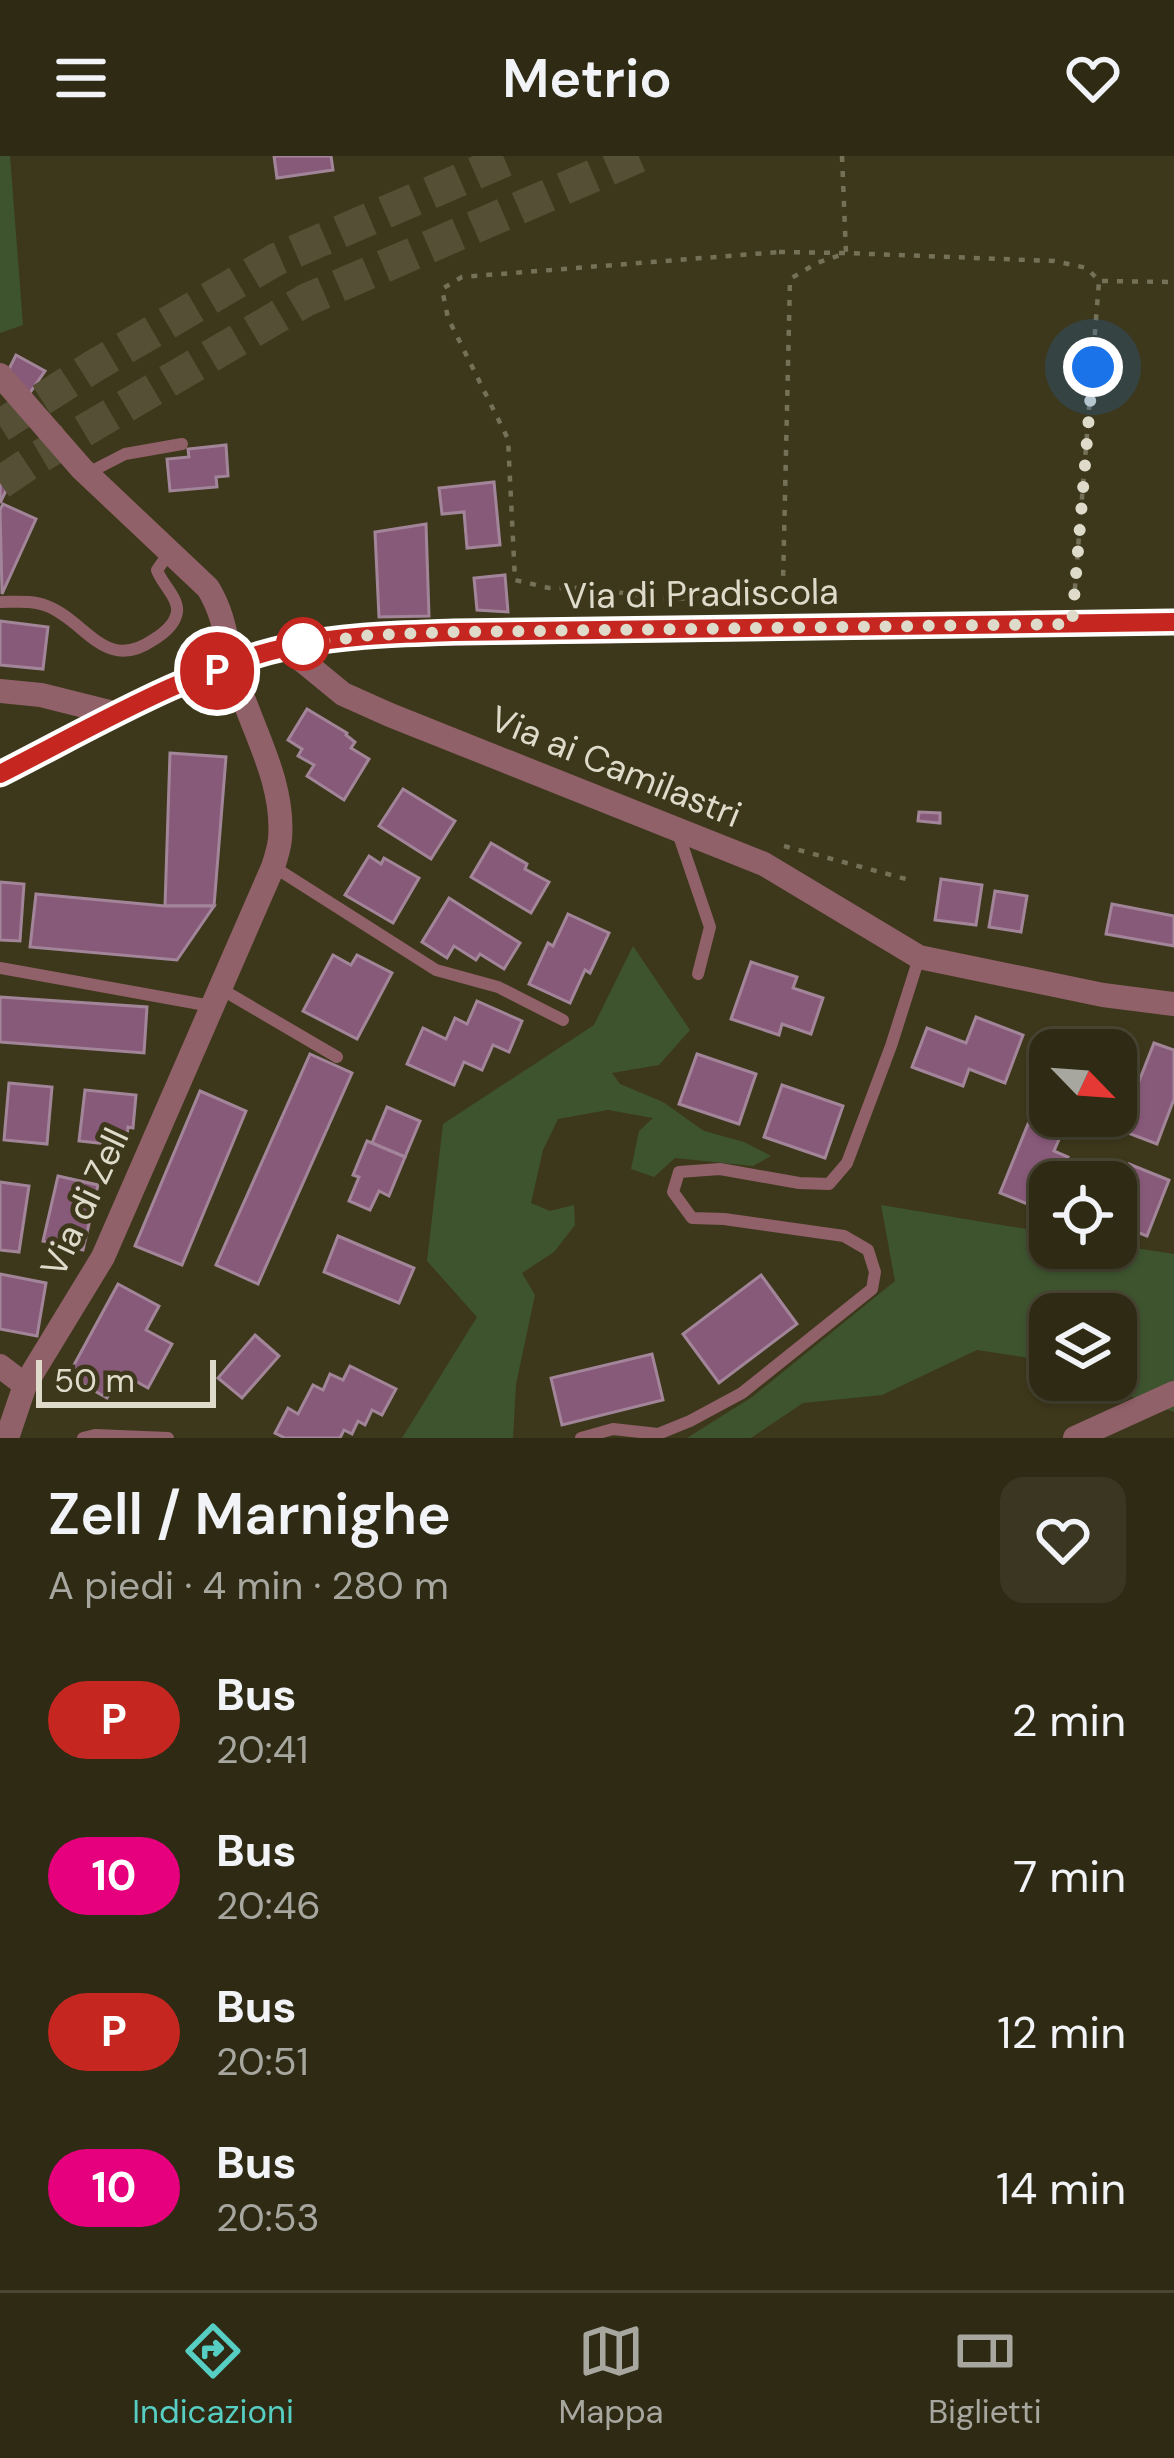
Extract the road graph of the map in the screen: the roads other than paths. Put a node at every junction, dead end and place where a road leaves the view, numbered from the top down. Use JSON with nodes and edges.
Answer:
{"nodes":[{"id":1,"x":0,"y":376,"type":"edge"},
{"id":2,"x":182,"y":444,"type":"dead end"},
{"id":3,"x":87,"y":474,"type":"junction"},
{"id":4,"x":170,"y":552,"type":"junction"},
{"id":5,"x":0,"y":602,"type":"edge"},
{"id":6,"x":1174,"y":622,"type":"edge"},
{"id":7,"x":286,"y":648,"type":"junction"},
{"id":8,"x":232,"y":665,"type":"junction"},
{"id":9,"x":0,"y":691,"type":"edge"},
{"id":10,"x":117,"y":715,"type":"junction"},
{"id":11,"x":0,"y":774,"type":"edge"},
{"id":12,"x":677,"y":829,"type":"junction"},
{"id":13,"x":273,"y":867,"type":"junction"},
{"id":14,"x":919,"y":957,"type":"junction"},
{"id":15,"x":0,"y":968,"type":"edge"},
{"id":16,"x":698,"y":974,"type":"dead end"},
{"id":17,"x":215,"y":997,"type":"junction"},
{"id":18,"x":1174,"y":1004,"type":"edge"},
{"id":19,"x":562,"y":1020,"type":"dead end"},
{"id":20,"x":337,"y":1058,"type":"dead end"},
{"id":21,"x":0,"y":1366,"type":"edge"},
{"id":22,"x":25,"y":1385,"type":"junction"},
{"id":23,"x":1174,"y":1393,"type":"edge"},
{"id":24,"x":6,"y":1431,"type":"edge"},
{"id":25,"x":83,"y":1438,"type":"edge"},
{"id":26,"x":168,"y":1438,"type":"edge"},
{"id":27,"x":580,"y":1438,"type":"edge"},
{"id":28,"x":1075,"y":1438,"type":"edge"}],
"edges":[{"from":1,"to":3,"type":"street","name":"Via di Zell"},
{"from":2,"to":3,"type":"lane"},
{"from":3,"to":4,"type":"street","name":"Via di Zell"},
{"from":4,"to":5,"type":"lane"},
{"from":4,"to":8,"type":"street","name":"Via di Zell"},
{"from":6,"to":7,"type":"street","name":"Via di Pradiscola"},
{"from":7,"to":8,"type":"street","name":"Via di Pradiscola"},
{"from":7,"to":12,"type":"street","name":"Via ai Camilastri"},
{"from":8,"to":10,"type":"street","name":"Via di Pradiscola"},
{"from":8,"to":13,"type":"street","name":"Via di Zell"},
{"from":9,"to":10,"type":"street"},
{"from":10,"to":11,"type":"street","name":"Via di Pradiscola"},
{"from":12,"to":14,"type":"street","name":"Via ai Camilastri"},
{"from":12,"to":16,"type":"lane"},
{"from":13,"to":17,"type":"street","name":"Via di Zell"},
{"from":13,"to":19,"type":"lane"},
{"from":14,"to":18,"type":"street","name":"Via ai Camilastri"},
{"from":14,"to":27,"type":"lane"},
{"from":15,"to":17,"type":"lane"},
{"from":17,"to":20,"type":"lane"},
{"from":17,"to":22,"type":"street","name":"Via di Zell"},
{"from":21,"to":22,"type":"street"},
{"from":22,"to":24,"type":"street","name":"Via di Zell"},
{"from":23,"to":28,"type":"street"},
{"from":25,"to":26,"type":"lane"}]}
